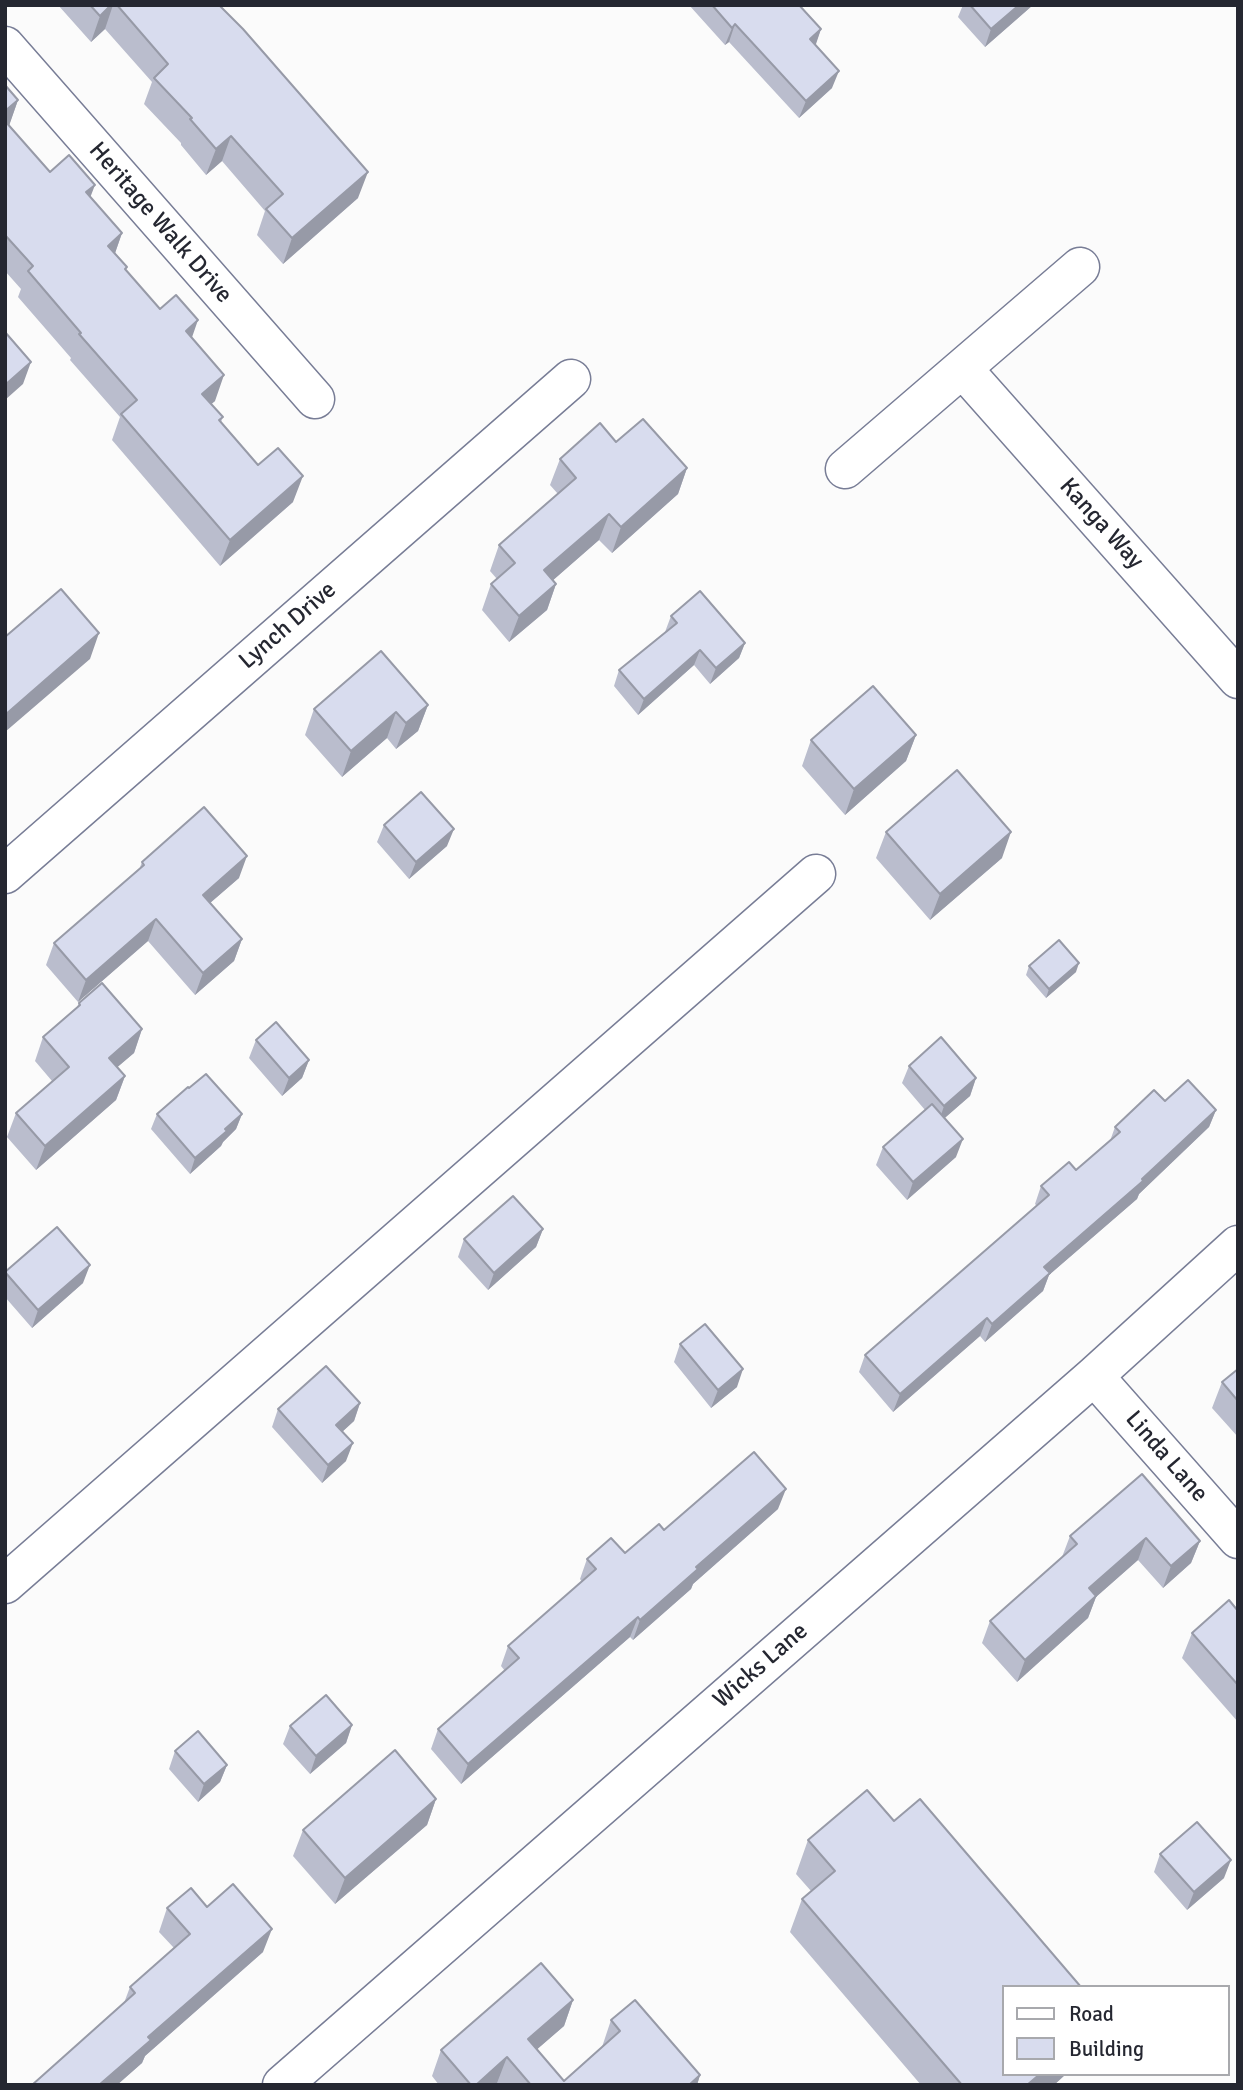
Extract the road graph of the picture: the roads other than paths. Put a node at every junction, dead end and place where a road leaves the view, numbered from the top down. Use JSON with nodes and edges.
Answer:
{"nodes":[{"id":1,"x":5,"y":46,"type":"edge"},
{"id":2,"x":1080,"y":267,"type":"dead end"},
{"id":3,"x":963,"y":369,"type":"junction"},
{"id":4,"x":571,"y":379,"type":"dead end"},
{"id":5,"x":315,"y":400,"type":"dead end"},
{"id":6,"x":845,"y":469,"type":"dead end"},
{"id":7,"x":1238,"y":678,"type":"edge"},
{"id":8,"x":5,"y":874,"type":"edge"},
{"id":9,"x":816,"y":874,"type":"dead end"},
{"id":10,"x":1238,"y":1245,"type":"edge"},
{"id":11,"x":1094,"y":1376,"type":"junction"},
{"id":12,"x":1238,"y":1539,"type":"edge"},
{"id":13,"x":5,"y":1584,"type":"edge"},
{"id":14,"x":306,"y":2077,"type":"edge"}],
"edges":[{"from":1,"to":5,"type":"street","name":"Heritage Walk Drive"},
{"from":2,"to":3,"type":"street"},
{"from":3,"to":6,"type":"street"},
{"from":3,"to":7,"type":"street","name":"Kanga Way"},
{"from":4,"to":8,"type":"street","name":"Lynch Drive"},
{"from":9,"to":13,"type":"street"},
{"from":10,"to":11,"type":"street","name":"Wicks Lane"},
{"from":11,"to":12,"type":"street","name":"Linda Lane"},
{"from":11,"to":14,"type":"street","name":"Wicks Lane"}]}
